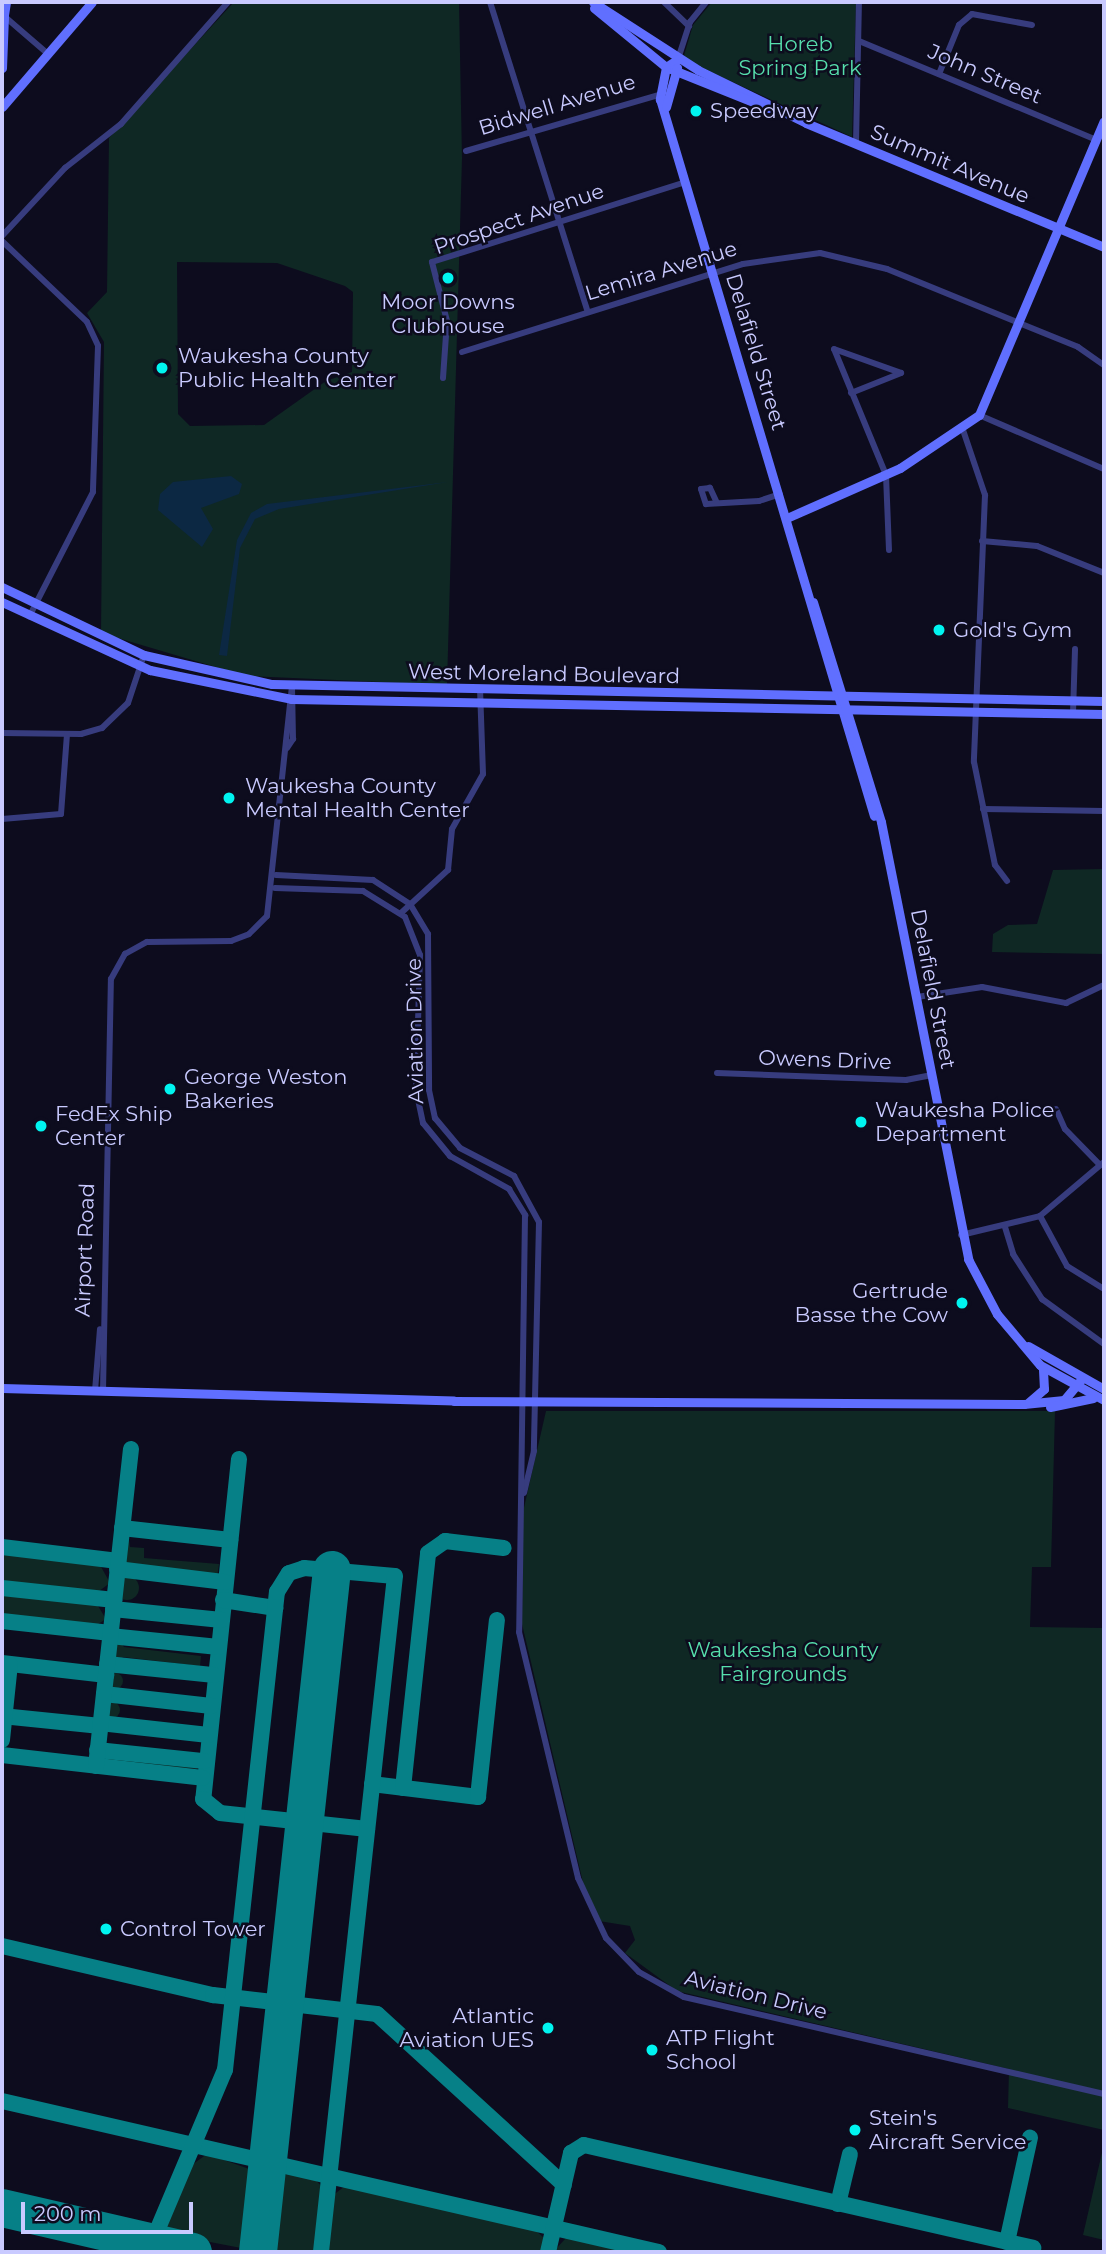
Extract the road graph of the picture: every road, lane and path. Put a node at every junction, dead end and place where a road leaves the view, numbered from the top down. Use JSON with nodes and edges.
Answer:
{"nodes":[{"id":1,"x":6,"y":2,"type":"edge"},
{"id":2,"x":92,"y":2,"type":"edge"},
{"id":3,"x":228,"y":2,"type":"edge"},
{"id":4,"x":490,"y":2,"type":"edge"},
{"id":5,"x":590,"y":2,"type":"edge"},
{"id":6,"x":664,"y":2,"type":"edge"},
{"id":7,"x":706,"y":2,"type":"edge"},
{"id":8,"x":859,"y":2,"type":"edge"},
{"id":9,"x":4,"y":16,"type":"junction"},
{"id":10,"x":1032,"y":25,"type":"dead end"},
{"id":11,"x":689,"y":26,"type":"junction"},
{"id":12,"x":2,"y":27,"type":"edge"},
{"id":13,"x":859,"y":41,"type":"junction"},
{"id":14,"x":47,"y":53,"type":"junction"},
{"id":15,"x":678,"y":59,"type":"junction"},
{"id":16,"x":666,"y":67,"type":"junction"},
{"id":17,"x":2,"y":68,"type":"edge"},
{"id":18,"x":677,"y":72,"type":"junction"},
{"id":19,"x":939,"y":74,"type":"junction"},
{"id":20,"x":659,"y":95,"type":"junction"},
{"id":21,"x":2,"y":107,"type":"edge"},
{"id":22,"x":783,"y":111,"type":"junction"},
{"id":23,"x":666,"y":114,"type":"junction"},
{"id":24,"x":1104,"y":121,"type":"edge"},
{"id":25,"x":533,"y":131,"type":"junction"},
{"id":26,"x":1097,"y":140,"type":"junction"},
{"id":27,"x":856,"y":143,"type":"junction"},
{"id":28,"x":466,"y":151,"type":"dead end"},
{"id":29,"x":686,"y":182,"type":"junction"},
{"id":30,"x":561,"y":221,"type":"junction"},
{"id":31,"x":1060,"y":228,"type":"junction"},
{"id":32,"x":2,"y":236,"type":"edge"},
{"id":33,"x":2,"y":241,"type":"edge"},
{"id":34,"x":1104,"y":247,"type":"edge"},
{"id":35,"x":713,"y":274,"type":"junction"},
{"id":36,"x":588,"y":312,"type":"junction"},
{"id":37,"x":1020,"y":324,"type":"junction"},
{"id":38,"x":462,"y":352,"type":"dead end"},
{"id":39,"x":1104,"y":365,"type":"edge"},
{"id":40,"x":443,"y":378,"type":"dead end"},
{"id":41,"x":851,"y":393,"type":"junction"},
{"id":42,"x":979,"y":415,"type":"junction"},
{"id":43,"x":963,"y":429,"type":"junction"},
{"id":44,"x":1104,"y":469,"type":"edge"},
{"id":45,"x":886,"y":475,"type":"junction"},
{"id":46,"x":782,"y":494,"type":"junction"},
{"id":47,"x":717,"y":503,"type":"dead end"},
{"id":48,"x":789,"y":517,"type":"junction"},
{"id":49,"x":982,"y":541,"type":"junction"},
{"id":50,"x":889,"y":550,"type":"dead end"},
{"id":51,"x":1104,"y":573,"type":"edge"},
{"id":52,"x":2,"y":587,"type":"edge"},
{"id":53,"x":2,"y":602,"type":"edge"},
{"id":54,"x":35,"y":606,"type":"junction"},
{"id":55,"x":29,"y":617,"type":"junction"},
{"id":56,"x":78,"y":628,"type":"junction"},
{"id":57,"x":72,"y":639,"type":"junction"},
{"id":58,"x":1075,"y":649,"type":"dead end"},
{"id":59,"x":144,"y":655,"type":"junction"},
{"id":60,"x":832,"y":665,"type":"junction"},
{"id":61,"x":141,"y":667,"type":"junction"},
{"id":62,"x":244,"y":680,"type":"junction"},
{"id":63,"x":292,"y":686,"type":"junction"},
{"id":64,"x":360,"y":688,"type":"junction"},
{"id":65,"x":480,"y":690,"type":"junction"},
{"id":66,"x":552,"y":691,"type":"junction"},
{"id":67,"x":242,"y":692,"type":"junction"},
{"id":68,"x":613,"y":693,"type":"junction"},
{"id":69,"x":683,"y":694,"type":"junction"},
{"id":70,"x":755,"y":695,"type":"junction"},
{"id":71,"x":786,"y":695,"type":"junction"},
{"id":72,"x":835,"y":696,"type":"junction"},
{"id":73,"x":847,"y":696,"type":"junction"},
{"id":74,"x":887,"y":697,"type":"junction"},
{"id":75,"x":929,"y":698,"type":"junction"},
{"id":76,"x":975,"y":698,"type":"junction"},
{"id":77,"x":291,"y":699,"type":"junction"},
{"id":78,"x":1073,"y":700,"type":"junction"},
{"id":79,"x":360,"y":701,"type":"junction"},
{"id":80,"x":1104,"y":701,"type":"edge"},
{"id":81,"x":479,"y":703,"type":"junction"},
{"id":82,"x":553,"y":704,"type":"junction"},
{"id":83,"x":613,"y":706,"type":"junction"},
{"id":84,"x":683,"y":707,"type":"junction"},
{"id":85,"x":755,"y":708,"type":"junction"},
{"id":86,"x":786,"y":708,"type":"junction"},
{"id":87,"x":839,"y":709,"type":"junction"},
{"id":88,"x":850,"y":709,"type":"junction"},
{"id":89,"x":887,"y":710,"type":"junction"},
{"id":90,"x":929,"y":711,"type":"junction"},
{"id":91,"x":975,"y":712,"type":"junction"},
{"id":92,"x":1073,"y":713,"type":"junction"},
{"id":93,"x":1104,"y":714,"type":"edge"},
{"id":94,"x":2,"y":733,"type":"edge"},
{"id":95,"x":67,"y":734,"type":"junction"},
{"id":96,"x":854,"y":740,"type":"junction"},
{"id":97,"x":983,"y":810,"type":"junction"},
{"id":98,"x":1104,"y":811,"type":"edge"},
{"id":99,"x":2,"y":819,"type":"edge"},
{"id":100,"x":276,"y":875,"type":"junction"},
{"id":101,"x":339,"y":876,"type":"junction"},
{"id":102,"x":1007,"y":881,"type":"dead end"},
{"id":103,"x":275,"y":888,"type":"junction"},
{"id":104,"x":339,"y":888,"type":"junction"},
{"id":105,"x":412,"y":905,"type":"junction"},
{"id":106,"x":401,"y":913,"type":"junction"},
{"id":107,"x":1104,"y":985,"type":"edge"},
{"id":108,"x":917,"y":997,"type":"junction"},
{"id":109,"x":418,"y":1026,"type":"junction"},
{"id":110,"x":431,"y":1026,"type":"junction"},
{"id":111,"x":417,"y":1060,"type":"junction"},
{"id":112,"x":430,"y":1061,"type":"junction"},
{"id":113,"x":717,"y":1073,"type":"dead end"},
{"id":114,"x":931,"y":1075,"type":"junction"},
{"id":115,"x":1056,"y":1110,"type":"dead end"},
{"id":116,"x":464,"y":1150,"type":"junction"},
{"id":117,"x":456,"y":1160,"type":"junction"},
{"id":118,"x":1102,"y":1163,"type":"edge"},
{"id":119,"x":528,"y":1193,"type":"junction"},
{"id":120,"x":520,"y":1205,"type":"junction"},
{"id":121,"x":1040,"y":1216,"type":"junction"},
{"id":122,"x":1005,"y":1227,"type":"junction"},
{"id":123,"x":961,"y":1235,"type":"junction"},
{"id":124,"x":1104,"y":1289,"type":"edge"},
{"id":125,"x":526,"y":1335,"type":"junction"},
{"id":126,"x":538,"y":1335,"type":"junction"},
{"id":127,"x":1021,"y":1341,"type":"junction"},
{"id":128,"x":1104,"y":1344,"type":"edge"},
{"id":129,"x":1043,"y":1367,"type":"junction"},
{"id":130,"x":1078,"y":1386,"type":"junction"},
{"id":131,"x":2,"y":1388,"type":"edge"},
{"id":132,"x":1104,"y":1389,"type":"edge"},
{"id":133,"x":99,"y":1391,"type":"junction"},
{"id":134,"x":1101,"y":1399,"type":"edge"},
{"id":135,"x":524,"y":1402,"type":"junction"},
{"id":136,"x":537,"y":1402,"type":"junction"},
{"id":137,"x":1024,"y":1404,"type":"junction"},
{"id":138,"x":1060,"y":1407,"type":"junction"},
{"id":139,"x":520,"y":1506,"type":"junction"},
{"id":140,"x":1104,"y":2094,"type":"edge"}],
"edges":[{"from":1,"to":9,"type":"street"},
{"from":2,"to":14,"type":"street"},
{"from":3,"to":32,"type":"street"},
{"from":4,"to":25,"type":"street"},
{"from":5,"to":15,"type":"street"},
{"from":5,"to":16,"type":"street"},
{"from":6,"to":11,"type":"street"},
{"from":7,"to":11,"type":"street"},
{"from":8,"to":13,"type":"street"},
{"from":9,"to":12,"type":"street"},
{"from":9,"to":14,"type":"street"},
{"from":9,"to":17,"type":"street"},
{"from":10,"to":19,"type":"street"},
{"from":11,"to":15,"type":"street"},
{"from":13,"to":19,"type":"street","name":"John Street"},
{"from":13,"to":27,"type":"street"},
{"from":14,"to":21,"type":"street"},
{"from":15,"to":16,"type":"street"},
{"from":15,"to":18,"type":"street","name":"Delafield Street"},
{"from":15,"to":22,"type":"street","name":"Summit Avenue"},
{"from":16,"to":18,"type":"street","name":"Summit Avenue"},
{"from":16,"to":20,"type":"street"},
{"from":18,"to":22,"type":"street","name":"Summit Avenue"},
{"from":18,"to":23,"type":"street","name":"Delafield Street"},
{"from":19,"to":26,"type":"street","name":"John Street"},
{"from":20,"to":23,"type":"street","name":"Delafield Street"},
{"from":20,"to":25,"type":"street","name":"Bidwell Avenue"},
{"from":22,"to":27,"type":"street","name":"Summit Avenue"},
{"from":23,"to":29,"type":"street","name":"Delafield Street"},
{"from":24,"to":26,"type":"street"},
{"from":25,"to":28,"type":"street","name":"Bidwell Avenue"},
{"from":25,"to":30,"type":"street"},
{"from":26,"to":31,"type":"street"},
{"from":27,"to":31,"type":"street","name":"Summit Avenue"},
{"from":29,"to":30,"type":"street","name":"Prospect Avenue"},
{"from":29,"to":35,"type":"street","name":"Delafield Street"},
{"from":30,"to":36,"type":"street"},
{"from":30,"to":40,"type":"street","name":"Prospect Avenue"},
{"from":31,"to":34,"type":"street","name":"Summit Avenue"},
{"from":31,"to":37,"type":"street"},
{"from":33,"to":54,"type":"street"},
{"from":35,"to":36,"type":"street","name":"Lemira Avenue"},
{"from":35,"to":37,"type":"street","name":"Lemira Avenue"},
{"from":35,"to":46,"type":"street","name":"Delafield Street"},
{"from":36,"to":38,"type":"street","name":"Lemira Avenue"},
{"from":37,"to":39,"type":"street","name":"Lemira Avenue"},
{"from":37,"to":42,"type":"street"},
{"from":41,"to":41,"type":"street"},
{"from":41,"to":45,"type":"street"},
{"from":42,"to":43,"type":"street"},
{"from":42,"to":44,"type":"street"},
{"from":43,"to":45,"type":"street"},
{"from":43,"to":49,"type":"street"},
{"from":45,"to":48,"type":"street"},
{"from":45,"to":50,"type":"street"},
{"from":46,"to":47,"type":"street"},
{"from":46,"to":48,"type":"street","name":"Delafield Street"},
{"from":48,"to":60,"type":"street","name":"Delafield Street"},
{"from":49,"to":51,"type":"street"},
{"from":49,"to":76,"type":"street"},
{"from":52,"to":54,"type":"street","name":"West Moreland Boulevard"},
{"from":53,"to":55,"type":"street","name":"West Moreland Boulevard"},
{"from":54,"to":55,"type":"street"},
{"from":54,"to":56,"type":"street","name":"West Moreland Boulevard"},
{"from":55,"to":57,"type":"street","name":"West Moreland Boulevard"},
{"from":56,"to":57,"type":"street"},
{"from":56,"to":59,"type":"street","name":"West Moreland Boulevard"},
{"from":57,"to":61,"type":"street","name":"West Moreland Boulevard"},
{"from":58,"to":78,"type":"street"},
{"from":59,"to":61,"type":"street"},
{"from":59,"to":62,"type":"street","name":"West Moreland Boulevard"},
{"from":60,"to":72,"type":"street","name":"Delafield Street"},
{"from":60,"to":73,"type":"street","name":"Delafield Street"},
{"from":61,"to":67,"type":"street","name":"West Moreland Boulevard"},
{"from":61,"to":95,"type":"street"},
{"from":62,"to":63,"type":"street","name":"West Moreland Boulevard"},
{"from":62,"to":67,"type":"street"},
{"from":63,"to":64,"type":"street","name":"West Moreland Boulevard"},
{"from":63,"to":77,"type":"street","name":"Airport Road"},
{"from":64,"to":65,"type":"street","name":"West Moreland Boulevard"},
{"from":64,"to":79,"type":"street"},
{"from":65,"to":66,"type":"street","name":"West Moreland Boulevard"},
{"from":65,"to":81,"type":"street"},
{"from":66,"to":68,"type":"street","name":"West Moreland Boulevard"},
{"from":66,"to":82,"type":"street"},
{"from":67,"to":77,"type":"street","name":"West Moreland Boulevard"},
{"from":68,"to":69,"type":"street","name":"West Moreland Boulevard"},
{"from":68,"to":83,"type":"street"},
{"from":69,"to":70,"type":"street","name":"West Moreland Boulevard"},
{"from":69,"to":84,"type":"street"},
{"from":70,"to":71,"type":"street","name":"West Moreland Boulevard"},
{"from":70,"to":85,"type":"street"},
{"from":71,"to":72,"type":"street","name":"West Moreland Boulevard"},
{"from":71,"to":86,"type":"street"},
{"from":72,"to":73,"type":"street","name":"West Moreland Boulevard"},
{"from":72,"to":87,"type":"street","name":"Delafield Street"},
{"from":73,"to":74,"type":"street","name":"West Moreland Boulevard"},
{"from":73,"to":88,"type":"street","name":"Delafield Street"},
{"from":74,"to":75,"type":"street","name":"West Moreland Boulevard"},
{"from":74,"to":89,"type":"street"},
{"from":75,"to":76,"type":"street","name":"West Moreland Boulevard"},
{"from":75,"to":90,"type":"street"},
{"from":76,"to":78,"type":"street","name":"West Moreland Boulevard"},
{"from":76,"to":91,"type":"street"},
{"from":77,"to":79,"type":"street","name":"West Moreland Boulevard"},
{"from":77,"to":100,"type":"street","name":"Airport Road"},
{"from":78,"to":80,"type":"street","name":"West Moreland Boulevard"},
{"from":78,"to":92,"type":"street"},
{"from":79,"to":81,"type":"street","name":"West Moreland Boulevard"},
{"from":81,"to":82,"type":"street","name":"West Moreland Boulevard"},
{"from":81,"to":105,"type":"street"},
{"from":82,"to":83,"type":"street","name":"West Moreland Boulevard"},
{"from":83,"to":84,"type":"street","name":"West Moreland Boulevard"},
{"from":84,"to":85,"type":"street","name":"West Moreland Boulevard"},
{"from":85,"to":86,"type":"street","name":"West Moreland Boulevard"},
{"from":86,"to":87,"type":"street","name":"West Moreland Boulevard"},
{"from":87,"to":88,"type":"street","name":"West Moreland Boulevard"},
{"from":87,"to":96,"type":"street","name":"Delafield Street"},
{"from":88,"to":89,"type":"street","name":"West Moreland Boulevard"},
{"from":88,"to":96,"type":"street","name":"Delafield Street"},
{"from":89,"to":90,"type":"street","name":"West Moreland Boulevard"},
{"from":90,"to":91,"type":"street","name":"West Moreland Boulevard"},
{"from":91,"to":92,"type":"street","name":"West Moreland Boulevard"},
{"from":91,"to":97,"type":"street"},
{"from":92,"to":93,"type":"street","name":"West Moreland Boulevard"},
{"from":94,"to":95,"type":"street"},
{"from":95,"to":99,"type":"street"},
{"from":96,"to":108,"type":"street","name":"Delafield Street"},
{"from":97,"to":98,"type":"street"},
{"from":97,"to":102,"type":"street"},
{"from":100,"to":101,"type":"street"},
{"from":100,"to":103,"type":"street","name":"Airport Road"},
{"from":101,"to":104,"type":"street"},
{"from":101,"to":105,"type":"street"},
{"from":103,"to":104,"type":"street"},
{"from":103,"to":133,"type":"street","name":"Airport Road"},
{"from":104,"to":106,"type":"street"},
{"from":105,"to":106,"type":"street"},
{"from":105,"to":110,"type":"street","name":"Aviation Drive"},
{"from":106,"to":109,"type":"street","name":"Aviation Drive"},
{"from":107,"to":108,"type":"street"},
{"from":108,"to":114,"type":"street","name":"Delafield Street"},
{"from":109,"to":110,"type":"street"},
{"from":109,"to":111,"type":"street","name":"Aviation Drive"},
{"from":110,"to":112,"type":"street","name":"Aviation Drive"},
{"from":111,"to":112,"type":"street"},
{"from":111,"to":117,"type":"street","name":"Aviation Drive"},
{"from":112,"to":116,"type":"street","name":"Aviation Drive"},
{"from":113,"to":114,"type":"street","name":"Owens Drive"},
{"from":114,"to":123,"type":"street","name":"Delafield Street"},
{"from":115,"to":118,"type":"street"},
{"from":116,"to":117,"type":"street"},
{"from":116,"to":119,"type":"street","name":"Aviation Drive"},
{"from":117,"to":120,"type":"street","name":"Aviation Drive"},
{"from":118,"to":121,"type":"street"},
{"from":119,"to":120,"type":"street"},
{"from":119,"to":126,"type":"street","name":"Aviation Drive"},
{"from":120,"to":125,"type":"street","name":"Aviation Drive"},
{"from":121,"to":122,"type":"street"},
{"from":121,"to":124,"type":"street"},
{"from":122,"to":123,"type":"street"},
{"from":122,"to":128,"type":"street"},
{"from":123,"to":127,"type":"street","name":"Delafield Street"},
{"from":125,"to":126,"type":"street"},
{"from":125,"to":135,"type":"street","name":"Aviation Drive"},
{"from":126,"to":136,"type":"street","name":"Aviation Drive"},
{"from":127,"to":129,"type":"street","name":"Delafield Street"},
{"from":127,"to":130,"type":"street","name":"Delafield Street"},
{"from":129,"to":130,"type":"street","name":"Delafield Street"},
{"from":129,"to":137,"type":"street"},
{"from":130,"to":132,"type":"street"},
{"from":130,"to":134,"type":"street"},
{"from":130,"to":137,"type":"street"},
{"from":130,"to":138,"type":"street"},
{"from":131,"to":133,"type":"street"},
{"from":133,"to":135,"type":"street"},
{"from":134,"to":138,"type":"street"},
{"from":135,"to":136,"type":"street"},
{"from":135,"to":139,"type":"street","name":"Aviation Drive"},
{"from":136,"to":137,"type":"street"},
{"from":136,"to":139,"type":"street","name":"Aviation Drive"},
{"from":137,"to":138,"type":"street"},
{"from":139,"to":140,"type":"street","name":"Aviation Drive"}]}
